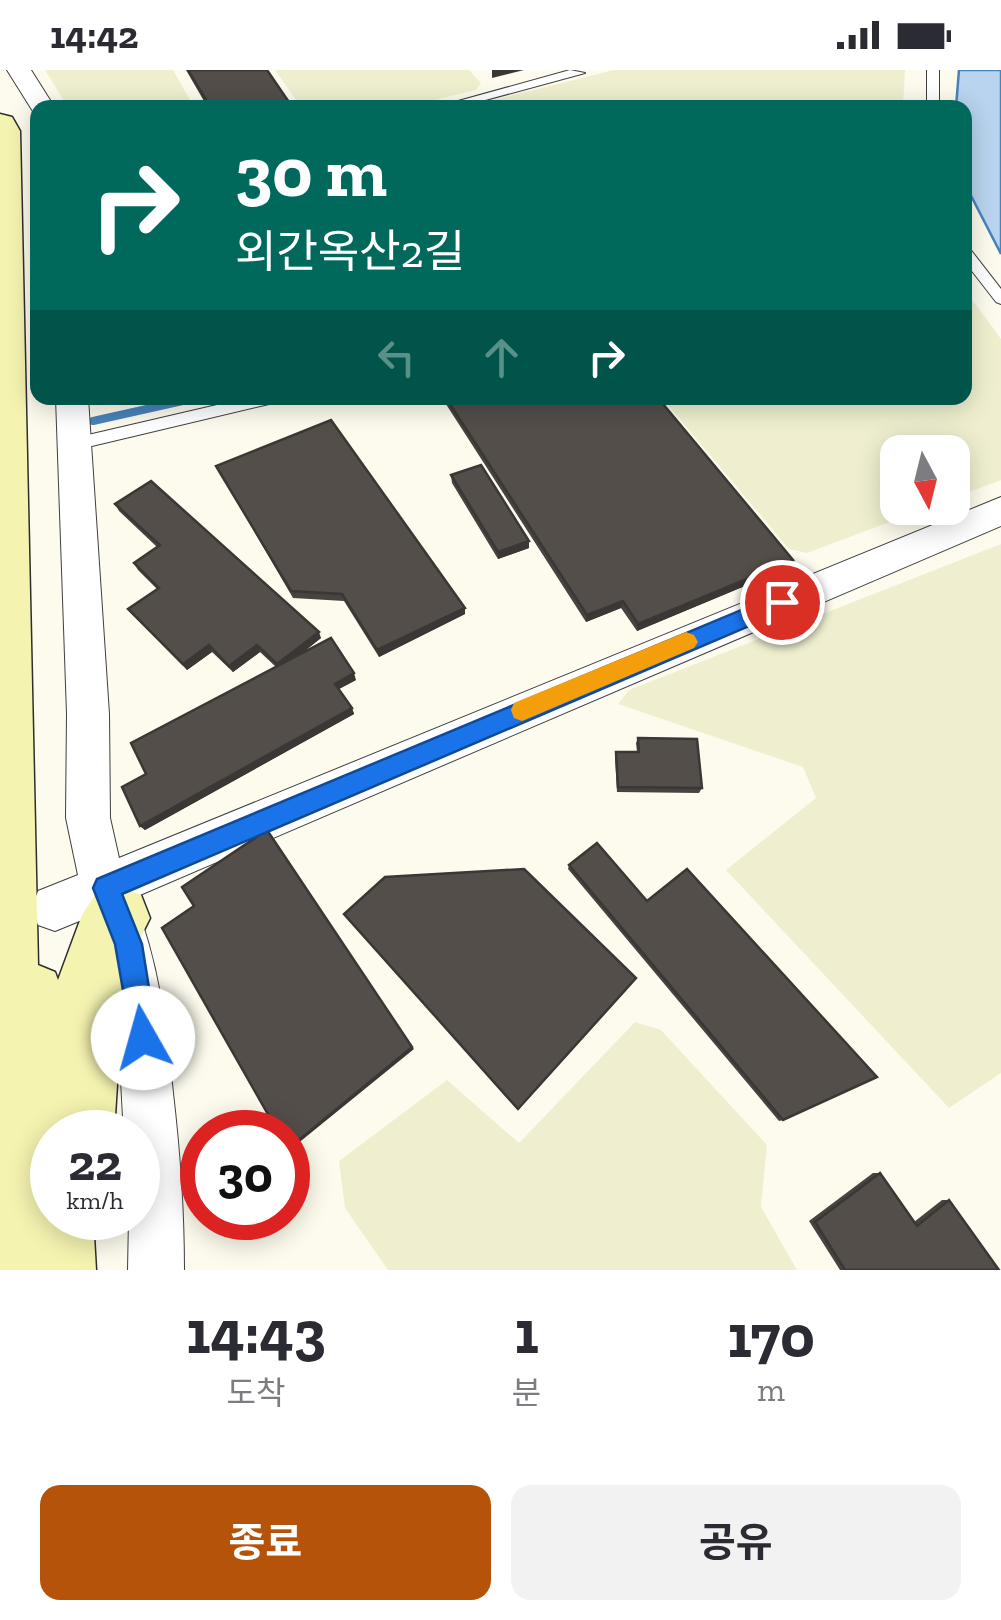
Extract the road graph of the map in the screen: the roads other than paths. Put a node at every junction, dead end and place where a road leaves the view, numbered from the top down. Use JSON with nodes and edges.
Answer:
{"nodes":[{"id":1,"x":19,"y":70,"type":"edge"},
{"id":2,"x":933,"y":70,"type":"edge"},
{"id":3,"x":581,"y":71,"type":"edge"},
{"id":4,"x":39,"y":100,"type":"edge"},
{"id":5,"x":470,"y":100,"type":"edge"},
{"id":6,"x":933,"y":100,"type":"edge"},
{"id":7,"x":0,"y":124,"type":"edge"},
{"id":8,"x":2,"y":218,"type":"edge"},
{"id":9,"x":972,"y":261,"type":"edge"},
{"id":10,"x":1001,"y":300,"type":"edge"},
{"id":11,"x":72,"y":405,"type":"edge"},
{"id":12,"x":239,"y":405,"type":"edge"},
{"id":13,"x":75,"y":444,"type":"junction"},
{"id":14,"x":1001,"y":511,"type":"edge"},
{"id":15,"x":71,"y":904,"type":"junction"},
{"id":16,"x":46,"y":1110,"type":"edge"},
{"id":17,"x":80,"y":1110,"type":"edge"},
{"id":18,"x":48,"y":1246,"type":"edge"},
{"id":19,"x":156,"y":1270,"type":"edge"}],
"edges":[{"from":1,"to":4,"type":"street"},
{"from":2,"to":6,"type":"lane"},
{"from":3,"to":5,"type":"lane"},
{"from":7,"to":8,"type":"street"},
{"from":8,"to":15,"type":"street"},
{"from":9,"to":10,"type":"lane"},
{"from":11,"to":13,"type":"street"},
{"from":12,"to":13,"type":"lane"},
{"from":13,"to":15,"type":"street"},
{"from":14,"to":15,"type":"street"},
{"from":15,"to":16,"type":"street"},
{"from":15,"to":17,"type":"street"},
{"from":15,"to":18,"type":"street"},
{"from":15,"to":19,"type":"street"}]}
